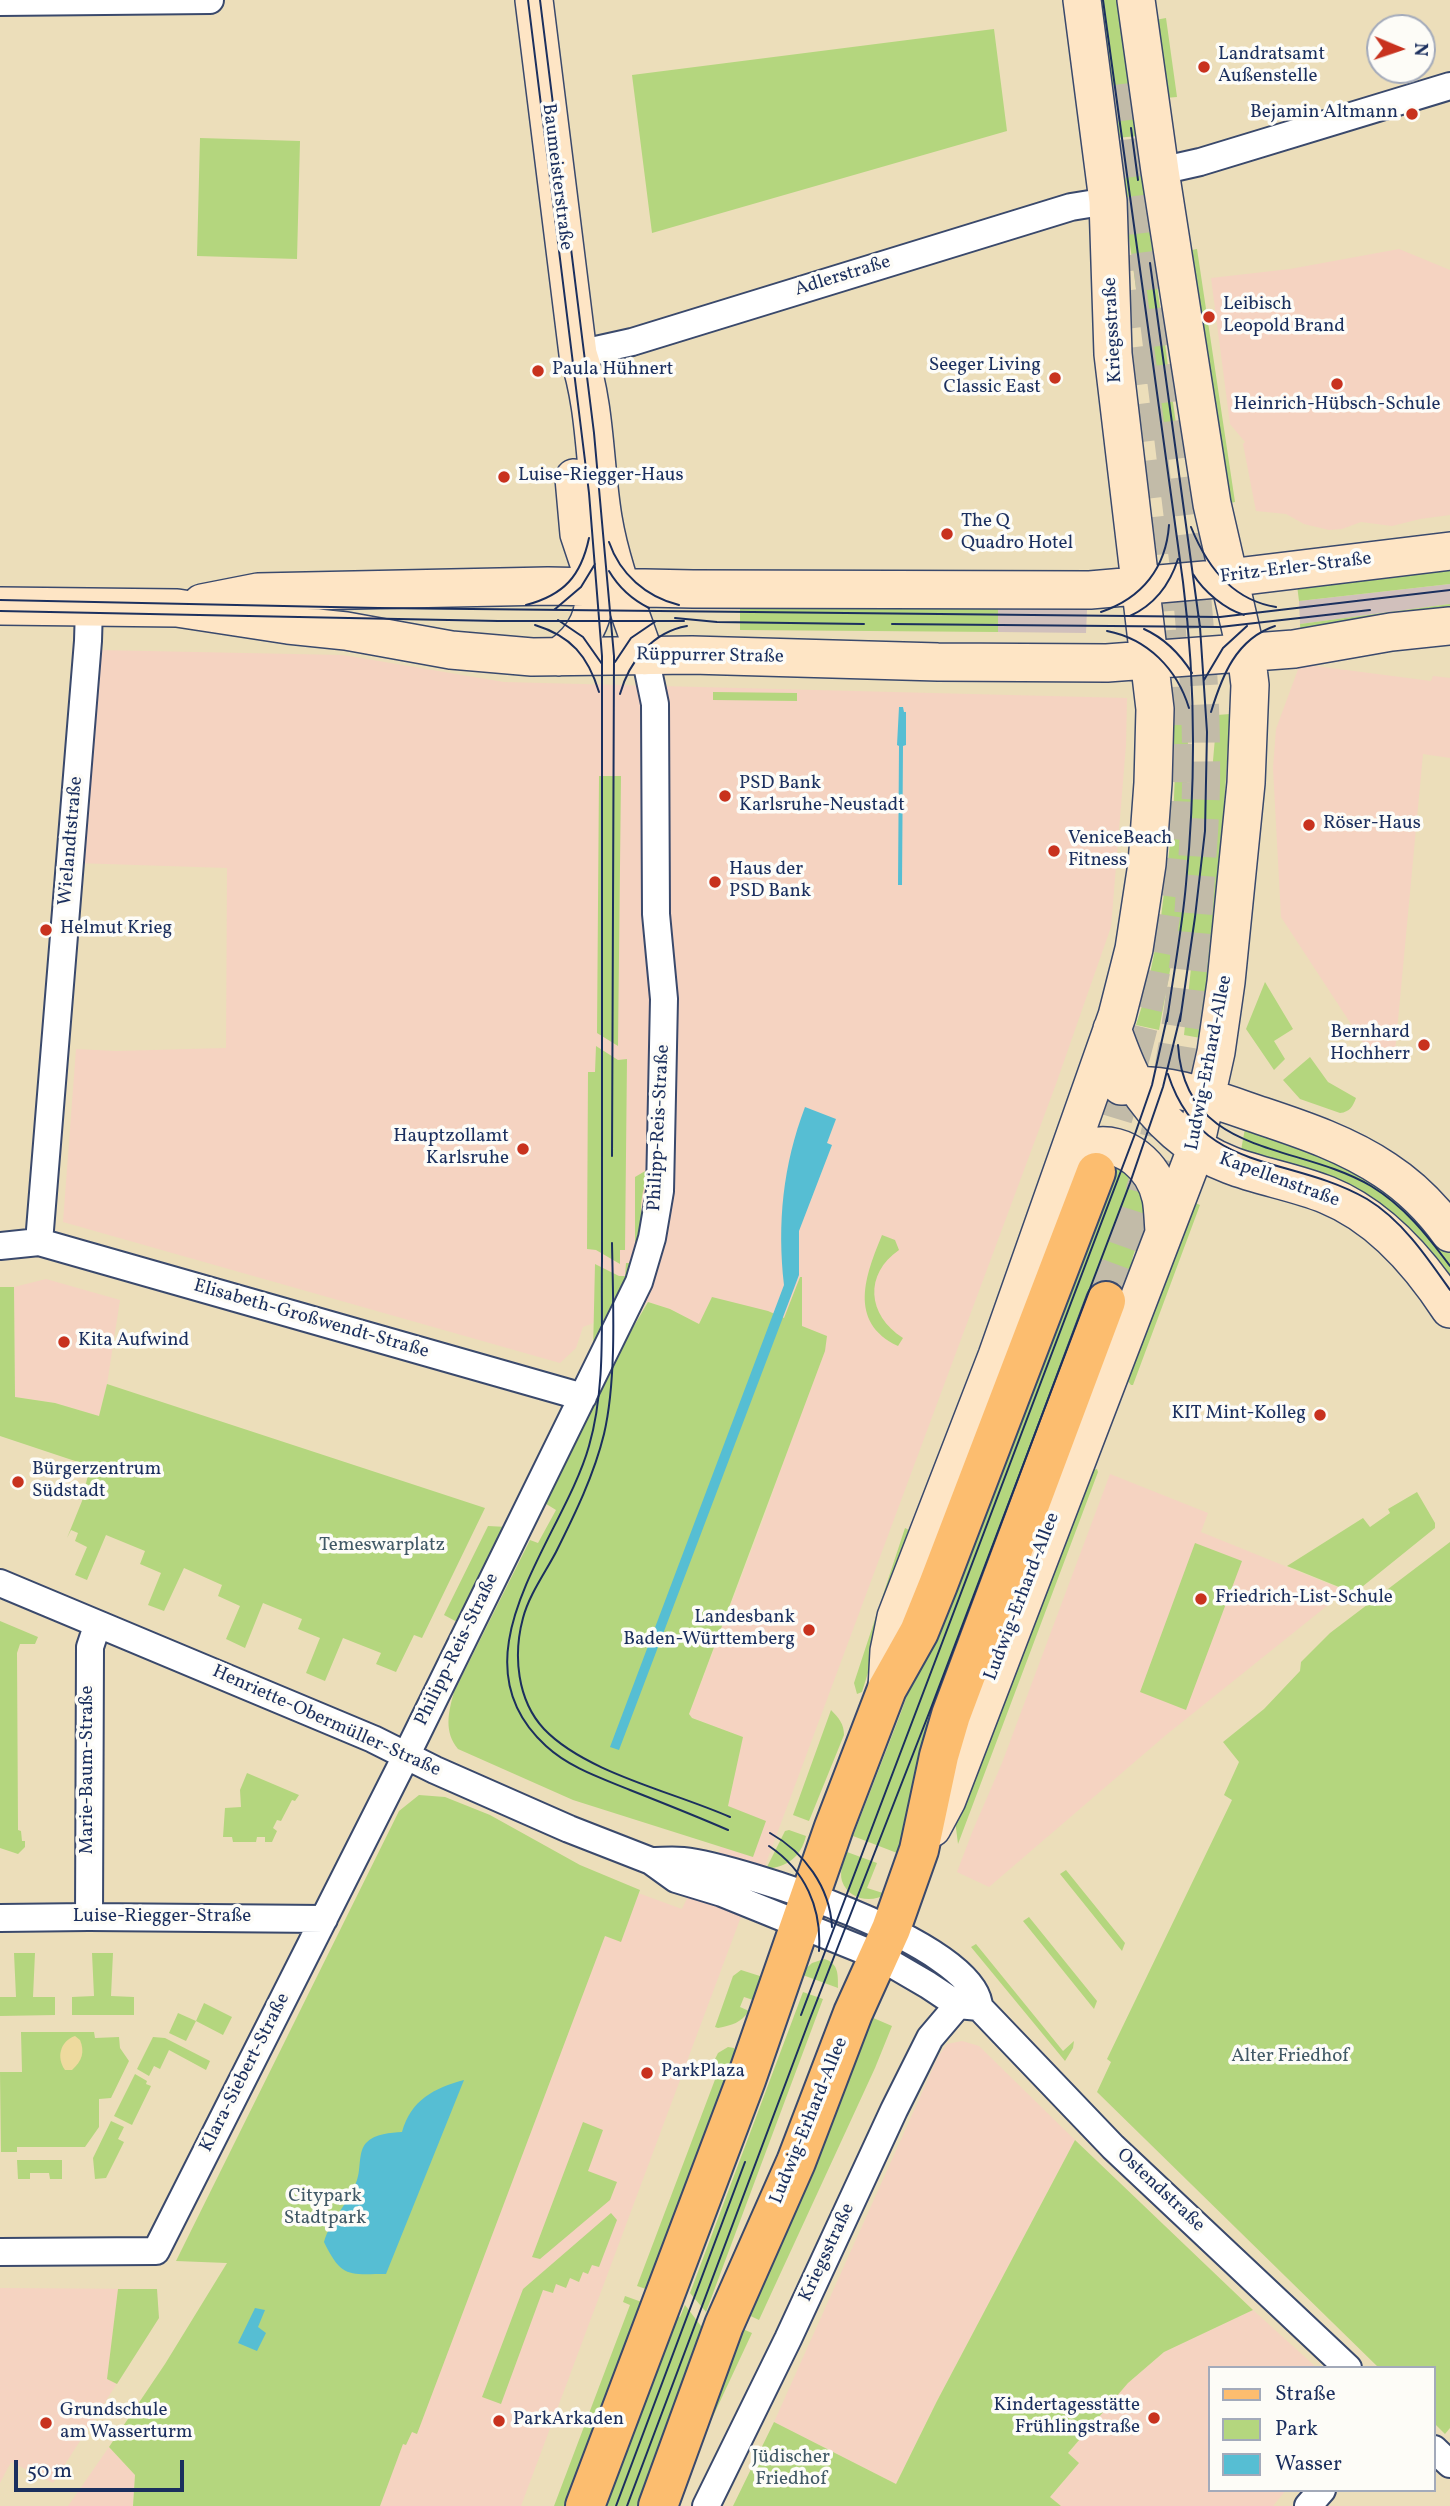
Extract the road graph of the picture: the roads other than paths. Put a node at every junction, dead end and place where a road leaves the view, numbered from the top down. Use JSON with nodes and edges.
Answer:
{"nodes":[{"id":1,"x":210,"y":0,"type":"edge"},
{"id":2,"x":534,"y":0,"type":"edge"},
{"id":3,"x":1082,"y":0,"type":"edge"},
{"id":4,"x":1136,"y":0,"type":"edge"},
{"id":5,"x":0,"y":2,"type":"edge"},
{"id":6,"x":1450,"y":86,"type":"edge"},
{"id":7,"x":1160,"y":171,"type":"junction"},
{"id":8,"x":1108,"y":201,"type":"junction"},
{"id":9,"x":578,"y":354,"type":"junction"},
{"id":10,"x":591,"y":524,"type":"junction"},
{"id":11,"x":1450,"y":551,"type":"edge"},
{"id":12,"x":1227,"y":578,"type":"junction"},
{"id":13,"x":1141,"y":585,"type":"junction"},
{"id":14,"x":548,"y":586,"type":"junction"},
{"id":15,"x":608,"y":587,"type":"junction"},
{"id":16,"x":0,"y":606,"type":"edge"},
{"id":17,"x":89,"y":607,"type":"junction"},
{"id":18,"x":177,"y":608,"type":"junction"},
{"id":19,"x":1450,"y":626,"type":"edge"},
{"id":20,"x":1246,"y":652,"type":"junction"},
{"id":21,"x":644,"y":653,"type":"junction"},
{"id":22,"x":558,"y":657,"type":"junction"},
{"id":23,"x":1150,"y":660,"type":"junction"},
{"id":24,"x":1112,"y":1029,"type":"junction"},
{"id":25,"x":1136,"y":1084,"type":"junction"},
{"id":26,"x":1090,"y":1095,"type":"junction"},
{"id":27,"x":1206,"y":1097,"type":"junction"},
{"id":28,"x":1194,"y":1146,"type":"junction"},
{"id":29,"x":1081,"y":1166,"type":"junction"},
{"id":30,"x":1164,"y":1233,"type":"junction"},
{"id":31,"x":1450,"y":1233,"type":"edge"},
{"id":32,"x":39,"y":1242,"type":"junction"},
{"id":33,"x":0,"y":1246,"type":"edge"},
{"id":34,"x":1106,"y":1301,"type":"tunnel mouth"},
{"id":35,"x":1450,"y":1309,"type":"edge"},
{"id":36,"x":583,"y":1397,"type":"junction"},
{"id":37,"x":0,"y":1583,"type":"edge"},
{"id":38,"x":97,"y":1626,"type":"junction"},
{"id":39,"x":405,"y":1756,"type":"junction"},
{"id":40,"x":919,"y":1850,"type":"junction"},
{"id":41,"x":805,"y":1912,"type":"junction"},
{"id":42,"x":89,"y":1917,"type":"junction"},
{"id":43,"x":0,"y":1918,"type":"edge"},
{"id":44,"x":324,"y":1919,"type":"junction"},
{"id":45,"x":885,"y":1943,"type":"junction"},
{"id":46,"x":969,"y":2006,"type":"junction"},
{"id":47,"x":0,"y":2252,"type":"edge"},
{"id":48,"x":1346,"y":2366,"type":"edge"},
{"id":49,"x":1436,"y":2451,"type":"edge"},
{"id":50,"x":1450,"y":2464,"type":"edge"},
{"id":51,"x":1320,"y":2492,"type":"edge"},
{"id":52,"x":585,"y":2506,"type":"edge"},
{"id":53,"x":658,"y":2506,"type":"edge"},
{"id":54,"x":706,"y":2506,"type":"edge"},
{"id":55,"x":1308,"y":2506,"type":"edge"}],
"edges":[{"from":1,"to":5,"type":"street"},
{"from":2,"to":9,"type":"main road","name":"Baumeisterstraße"},
{"from":3,"to":8,"type":"main road","name":"Kriegsstraße"},
{"from":4,"to":7,"type":"main road"},
{"from":6,"to":7,"type":"street"},
{"from":7,"to":12,"type":"main road"},
{"from":8,"to":9,"type":"street","name":"Adlerstraße"},
{"from":8,"to":13,"type":"main road","name":"Kriegsstraße"},
{"from":9,"to":10,"type":"main road","name":"Baumeisterstraße"},
{"from":10,"to":14,"type":"main road"},
{"from":10,"to":15,"type":"main road","name":"Baumeisterstraße"},
{"from":11,"to":12,"type":"main road","name":"Fritz-Erler-Straße"},
{"from":12,"to":13,"type":"main road","name":"Fritz-Erler-Straße"},
{"from":12,"to":20,"type":"main road"},
{"from":13,"to":15,"type":"main road","name":"Rüppurrer Straße"},
{"from":13,"to":23,"type":"main road","name":"Kriegsstraße"},
{"from":14,"to":15,"type":"main road","name":"Rüppurrer Straße"},
{"from":14,"to":18,"type":"main road","name":"Rüppurrer Straße"},
{"from":15,"to":21,"type":"main road","name":"Baumeisterstraße"},
{"from":15,"to":22,"type":"main road"},
{"from":16,"to":17,"type":"main road","name":"Rüppurrer Straße"},
{"from":17,"to":18,"type":"main road","name":"Rüppurrer Straße"},
{"from":17,"to":32,"type":"street","name":"Wielandtstraße"},
{"from":18,"to":22,"type":"main road","name":"Rüppurrer Straße"},
{"from":19,"to":20,"type":"main road"},
{"from":20,"to":23,"type":"main road","name":"Rüppurrer Straße"},
{"from":20,"to":27,"type":"main road","name":"Ludwig-Erhard-Allee"},
{"from":21,"to":22,"type":"main road","name":"Rüppurrer Straße"},
{"from":21,"to":23,"type":"main road","name":"Rüppurrer Straße"},
{"from":21,"to":36,"type":"street","name":"Philipp-Reis-Straße"},
{"from":23,"to":24,"type":"main road"},
{"from":24,"to":25,"type":"main road","name":"Kapellenstraße"},
{"from":24,"to":26,"type":"main road"},
{"from":25,"to":26,"type":"main road"},
{"from":25,"to":27,"type":"main road"},
{"from":25,"to":28,"type":"main road","name":"Kapellenstraße"},
{"from":26,"to":29,"type":"main road"},
{"from":27,"to":28,"type":"main road","name":"Ludwig-Erhard-Allee"},
{"from":27,"to":31,"type":"main road"},
{"from":28,"to":30,"type":"main road","name":"Ludwig-Erhard-Allee"},
{"from":28,"to":35,"type":"main road","name":"Kapellenstraße"},
{"from":29,"to":30,"type":"main road"},
{"from":29,"to":41,"type":"main road"},
{"from":30,"to":40,"type":"main road","name":"Ludwig-Erhard-Allee"},
{"from":32,"to":33,"type":"street"},
{"from":32,"to":36,"type":"street","name":"Elisabeth-Großwendt-Straße"},
{"from":34,"to":40,"type":"main road"},
{"from":36,"to":39,"type":"street","name":"Philipp-Reis-Straße"},
{"from":37,"to":38,"type":"street","name":"Henriette-Obermüller-Straße"},
{"from":38,"to":39,"type":"street","name":"Henriette-Obermüller-Straße"},
{"from":38,"to":42,"type":"street","name":"Marie-Baum-Straße"},
{"from":39,"to":41,"type":"street","name":"Henriette-Obermüller-Straße"},
{"from":39,"to":44,"type":"street","name":"Klara-Siebert-Straße"},
{"from":40,"to":45,"type":"main road","name":"Ludwig-Erhard-Allee"},
{"from":41,"to":45,"type":"street","name":"Ostendstraße"},
{"from":41,"to":52,"type":"main road"},
{"from":42,"to":43,"type":"street","name":"Luise-Riegger-Straße"},
{"from":42,"to":44,"type":"street","name":"Luise-Riegger-Straße"},
{"from":44,"to":47,"type":"street","name":"Klara-Siebert-Straße"},
{"from":45,"to":46,"type":"street","name":"Ostendstraße"},
{"from":45,"to":53,"type":"main road","name":"Ludwig-Erhard-Allee"},
{"from":46,"to":48,"type":"street","name":"Ostendstraße"},
{"from":46,"to":54,"type":"street","name":"Kriegsstraße"},
{"from":49,"to":50,"type":"street"},
{"from":51,"to":55,"type":"street"}]}
